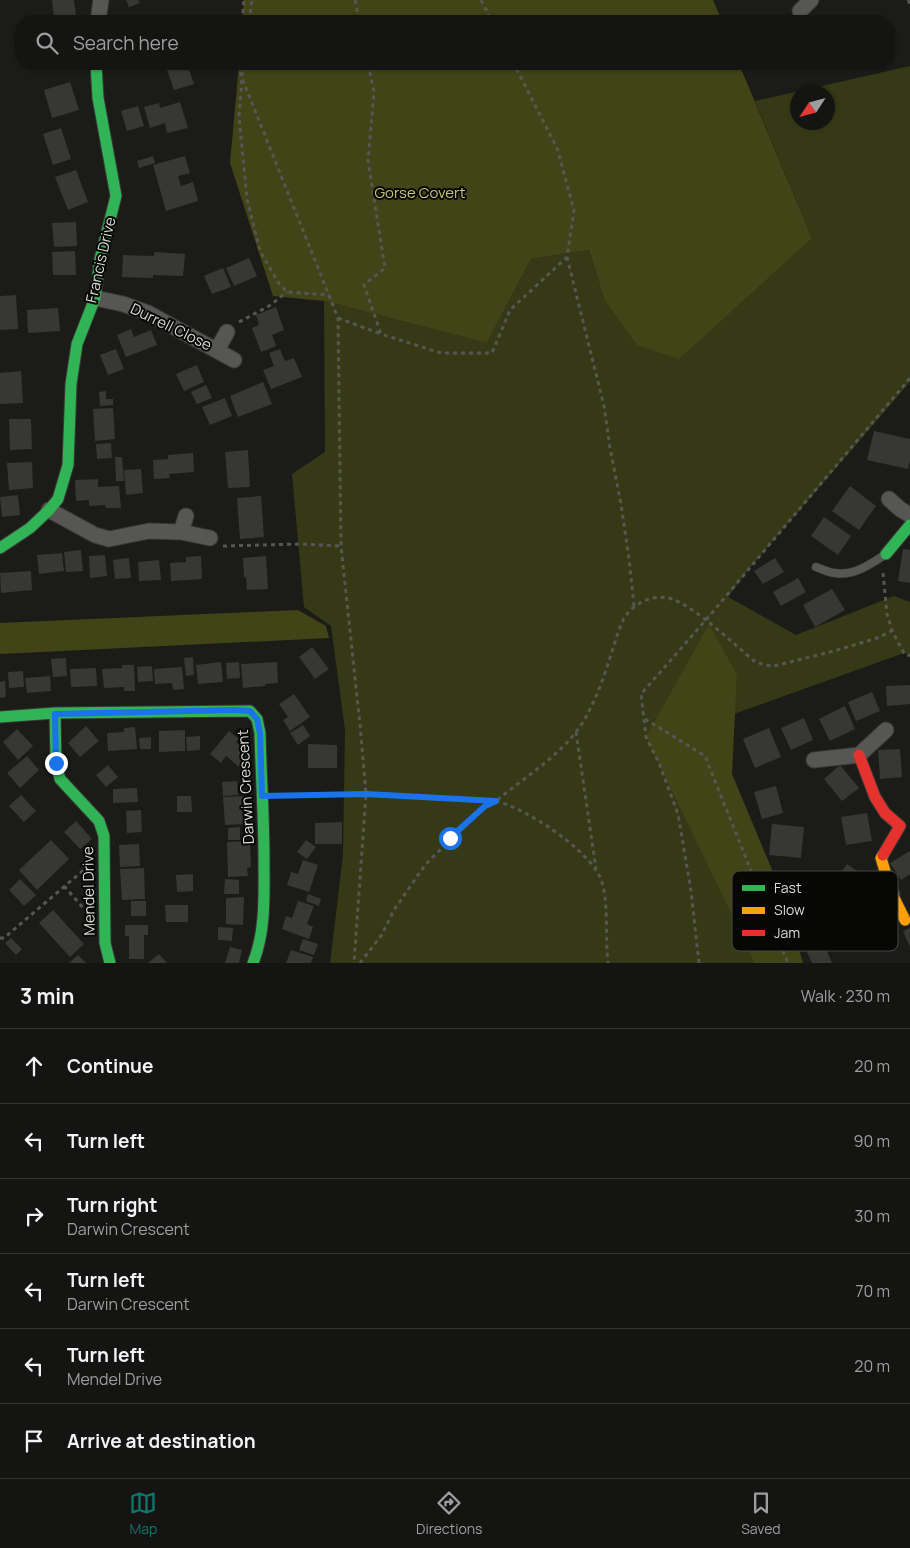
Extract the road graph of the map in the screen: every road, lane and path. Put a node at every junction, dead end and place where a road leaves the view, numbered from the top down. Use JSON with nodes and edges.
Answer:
{"nodes":[{"id":1,"x":102,"y":0,"type":"edge"},
{"id":2,"x":244,"y":0,"type":"edge"},
{"id":3,"x":252,"y":0,"type":"edge"},
{"id":4,"x":355,"y":0,"type":"edge"},
{"id":5,"x":481,"y":0,"type":"edge"},
{"id":6,"x":811,"y":0,"type":"edge"},
{"id":7,"x":908,"y":0,"type":"edge"},
{"id":8,"x":910,"y":4,"type":"edge"},
{"id":9,"x":800,"y":11,"type":"dead end"},
{"id":10,"x":99,"y":15,"type":"edge"},
{"id":11,"x":243,"y":15,"type":"edge"},
{"id":12,"x":250,"y":15,"type":"edge"},
{"id":13,"x":358,"y":15,"type":"edge"},
{"id":14,"x":489,"y":15,"type":"edge"},
{"id":15,"x":96,"y":70,"type":"edge"},
{"id":16,"x":240,"y":70,"type":"edge"},
{"id":17,"x":243,"y":70,"type":"edge"},
{"id":18,"x":369,"y":70,"type":"edge"},
{"id":19,"x":517,"y":70,"type":"edge"},
{"id":20,"x":242,"y":78,"type":"junction"},
{"id":21,"x":567,"y":257,"type":"junction"},
{"id":22,"x":287,"y":292,"type":"junction"},
{"id":23,"x":329,"y":295,"type":"junction"},
{"id":24,"x":95,"y":298,"type":"junction"},
{"id":25,"x":338,"y":318,"type":"junction"},
{"id":26,"x":227,"y":332,"type":"joint"},
{"id":27,"x":381,"y":334,"type":"junction"},
{"id":28,"x":217,"y":350,"type":"junction"},
{"id":29,"x":234,"y":360,"type":"dead end"},
{"id":30,"x":910,"y":378,"type":"edge"},
{"id":31,"x":889,"y":499,"type":"dead end"},
{"id":32,"x":49,"y":510,"type":"junction"},
{"id":33,"x":910,"y":515,"type":"edge"},
{"id":34,"x":186,"y":516,"type":"dead end"},
{"id":35,"x":910,"y":525,"type":"edge"},
{"id":36,"x":181,"y":532,"type":"junction"},
{"id":37,"x":210,"y":538,"type":"joint"},
{"id":38,"x":341,"y":546,"type":"junction"},
{"id":39,"x":0,"y":548,"type":"edge"},
{"id":40,"x":886,"y":554,"type":"junction"},
{"id":41,"x":816,"y":567,"type":"dead end"},
{"id":42,"x":634,"y":606,"type":"junction"},
{"id":43,"x":705,"y":621,"type":"junction"},
{"id":44,"x":892,"y":631,"type":"junction"},
{"id":45,"x":910,"y":656,"type":"edge"},
{"id":46,"x":55,"y":714,"type":"junction"},
{"id":47,"x":0,"y":717,"type":"edge"},
{"id":48,"x":644,"y":719,"type":"junction"},
{"id":49,"x":886,"y":730,"type":"dead end"},
{"id":50,"x":576,"y":731,"type":"junction"},
{"id":51,"x":859,"y":755,"type":"junction"},
{"id":52,"x":814,"y":760,"type":"dead end"},
{"id":53,"x":366,"y":794,"type":"junction"},
{"id":54,"x":262,"y":796,"type":"junction"},
{"id":55,"x":496,"y":801,"type":"junction"},
{"id":56,"x":905,"y":826,"type":"edge"},
{"id":57,"x":104,"y":852,"type":"junction"},
{"id":58,"x":596,"y":870,"type":"junction"},
{"id":59,"x":751,"y":871,"type":"edge"},
{"id":60,"x":885,"y":871,"type":"edge"},
{"id":61,"x":898,"y":906,"type":"edge"},
{"id":62,"x":905,"y":920,"type":"dead end"},
{"id":63,"x":0,"y":938,"type":"edge"},
{"id":64,"x":783,"y":951,"type":"edge"},
{"id":65,"x":110,"y":963,"type":"edge"},
{"id":66,"x":253,"y":963,"type":"edge"},
{"id":67,"x":354,"y":963,"type":"edge"},
{"id":68,"x":360,"y":963,"type":"edge"},
{"id":69,"x":608,"y":963,"type":"edge"},
{"id":70,"x":698,"y":963,"type":"edge"},
{"id":71,"x":788,"y":963,"type":"edge"}],
"edges":[{"from":1,"to":10,"type":"street"},
{"from":2,"to":11,"type":"path"},
{"from":3,"to":12,"type":"path"},
{"from":4,"to":13,"type":"path"},
{"from":5,"to":14,"type":"path"},
{"from":6,"to":9,"type":"street"},
{"from":7,"to":8,"type":"path"},
{"from":15,"to":24,"type":"street","name":"Francis Drive"},
{"from":16,"to":20,"type":"path"},
{"from":17,"to":20,"type":"path"},
{"from":18,"to":27,"type":"path"},
{"from":19,"to":21,"type":"path"},
{"from":20,"to":22,"type":"path"},
{"from":20,"to":23,"type":"path"},
{"from":21,"to":27,"type":"path"},
{"from":21,"to":42,"type":"path"},
{"from":22,"to":23,"type":"path"},
{"from":22,"to":26,"type":"path"},
{"from":23,"to":25,"type":"path"},
{"from":24,"to":28,"type":"street","name":"Durrell Close"},
{"from":24,"to":32,"type":"street","name":"Francis Drive"},
{"from":25,"to":27,"type":"path"},
{"from":25,"to":38,"type":"path"},
{"from":26,"to":28,"type":"street","name":"Durrell Close"},
{"from":28,"to":29,"type":"street","name":"Durrell Close"},
{"from":30,"to":43,"type":"path"},
{"from":31,"to":33,"type":"street"},
{"from":32,"to":36,"type":"street"},
{"from":32,"to":39,"type":"street","name":"Francis Drive"},
{"from":34,"to":36,"type":"street"},
{"from":35,"to":40,"type":"street"},
{"from":36,"to":37,"type":"street"},
{"from":37,"to":38,"type":"path"},
{"from":38,"to":53,"type":"path"},
{"from":40,"to":41,"type":"lane"},
{"from":40,"to":44,"type":"path"},
{"from":42,"to":43,"type":"path"},
{"from":42,"to":50,"type":"path"},
{"from":43,"to":44,"type":"path"},
{"from":43,"to":48,"type":"path"},
{"from":44,"to":45,"type":"path"},
{"from":46,"to":47,"type":"street","name":"Darwin Crescent"},
{"from":46,"to":54,"type":"street","name":"Darwin Crescent"},
{"from":46,"to":57,"type":"street","name":"Mendel Drive"},
{"from":48,"to":59,"type":"path"},
{"from":48,"to":70,"type":"path"},
{"from":49,"to":51,"type":"street"},
{"from":50,"to":55,"type":"path"},
{"from":50,"to":58,"type":"path"},
{"from":51,"to":52,"type":"street"},
{"from":51,"to":56,"type":"street"},
{"from":53,"to":54,"type":"path"},
{"from":53,"to":55,"type":"path"},
{"from":53,"to":67,"type":"path"},
{"from":54,"to":66,"type":"street","name":"Darwin Crescent"},
{"from":55,"to":58,"type":"path"},
{"from":55,"to":68,"type":"path"},
{"from":56,"to":60,"type":"street"},
{"from":57,"to":63,"type":"path"},
{"from":57,"to":65,"type":"street","name":"Mendel Drive"},
{"from":58,"to":69,"type":"path"},
{"from":61,"to":62,"type":"street"},
{"from":64,"to":71,"type":"path"}]}
